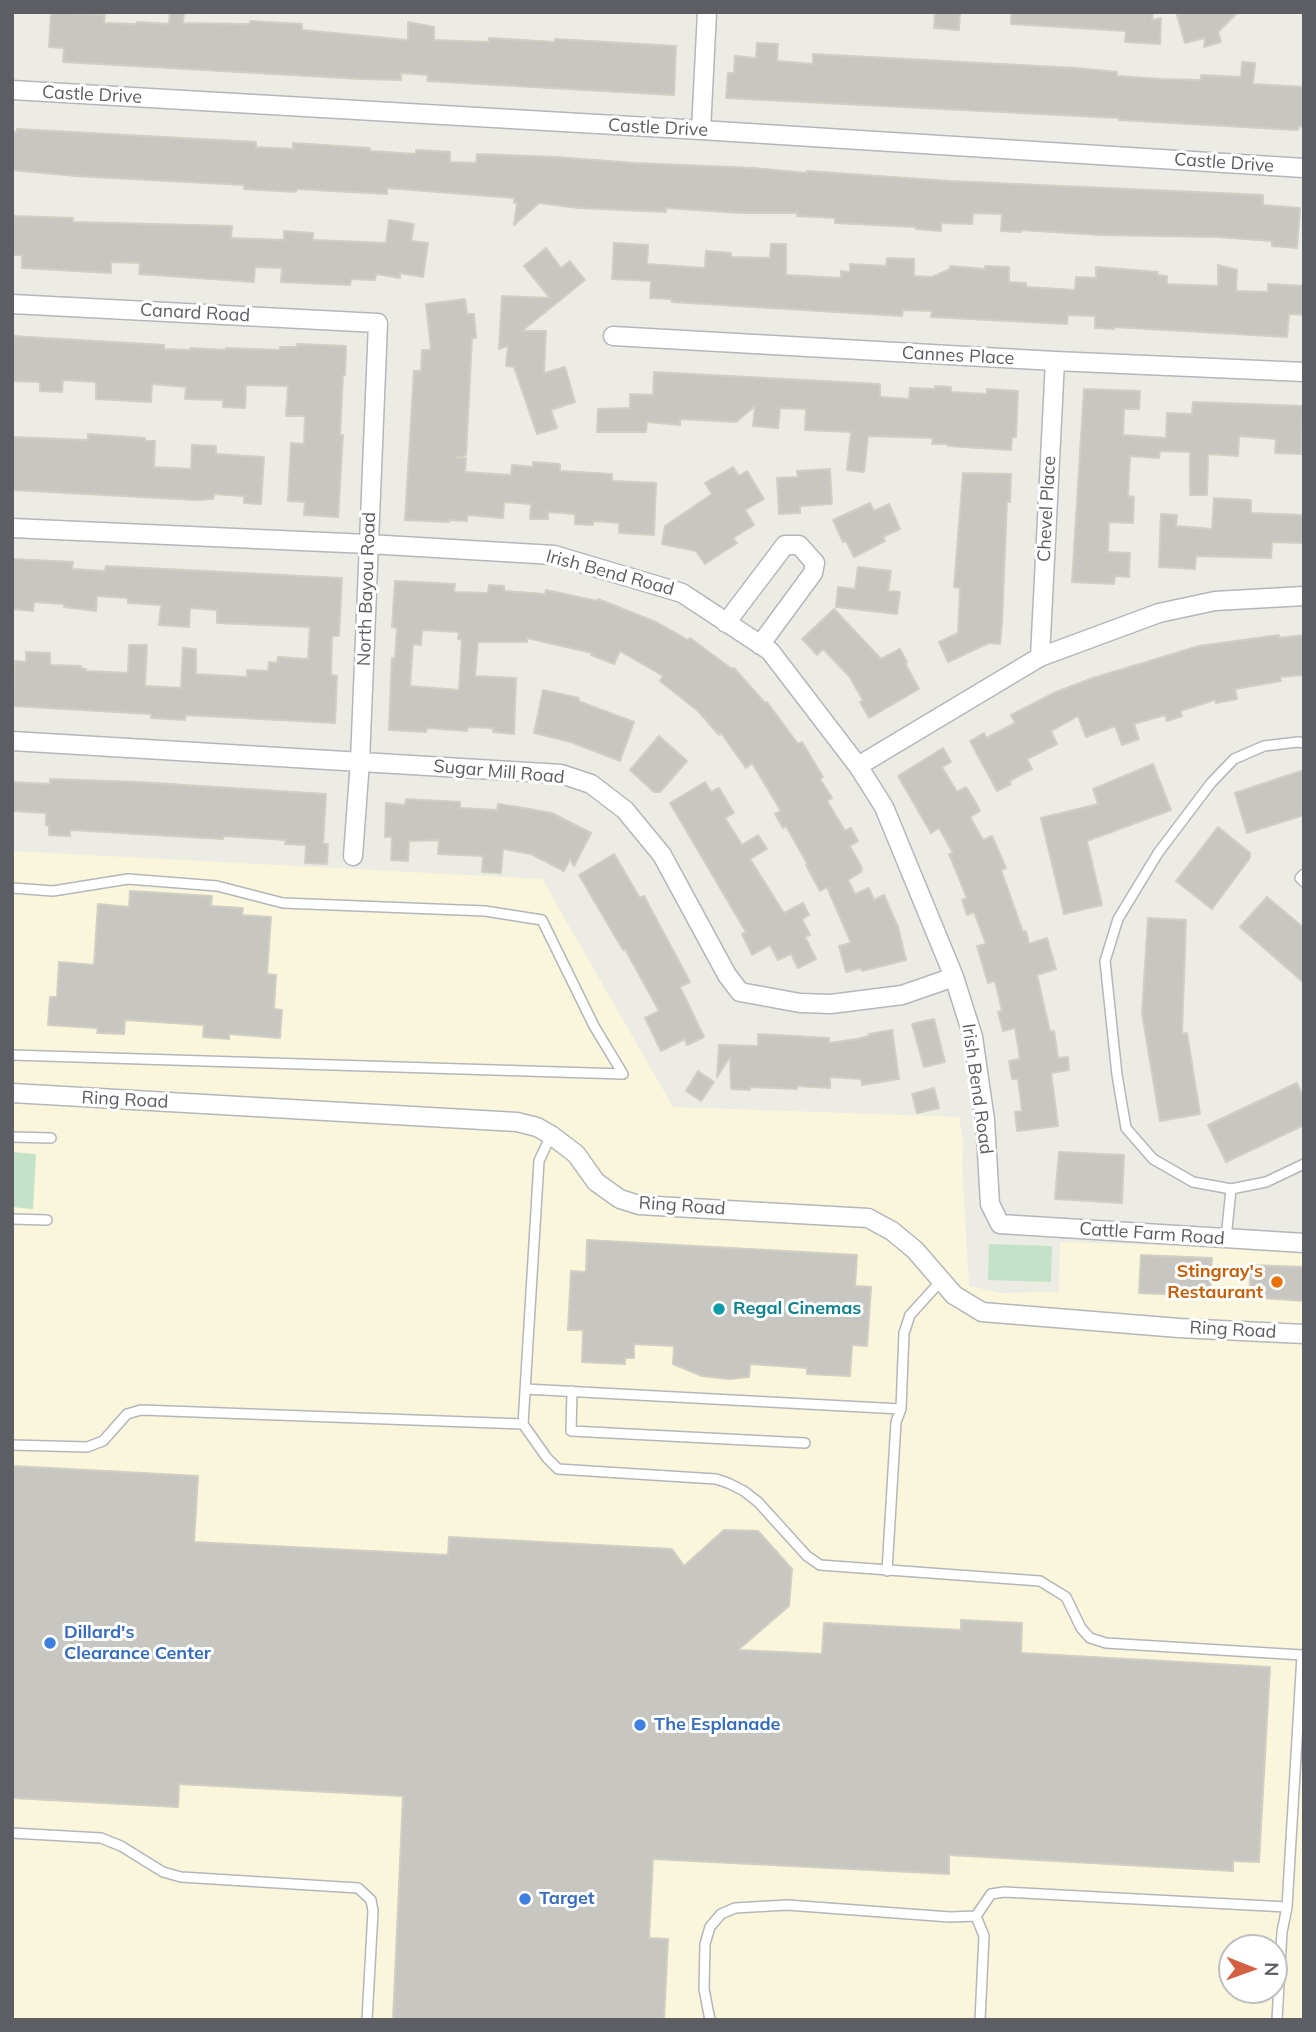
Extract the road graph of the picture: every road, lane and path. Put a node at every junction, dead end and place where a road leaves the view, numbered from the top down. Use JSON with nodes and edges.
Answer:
{"nodes":[{"id":1,"x":707,"y":12,"type":"edge"},
{"id":2,"x":12,"y":90,"type":"edge"},
{"id":3,"x":701,"y":130,"type":"junction"},
{"id":4,"x":1304,"y":168,"type":"edge"},
{"id":5,"x":12,"y":303,"type":"edge"},
{"id":6,"x":378,"y":323,"type":"joint"},
{"id":7,"x":613,"y":336,"type":"dead end"},
{"id":8,"x":1055,"y":361,"type":"junction"},
{"id":9,"x":1304,"y":372,"type":"edge"},
{"id":10,"x":12,"y":528,"type":"edge"},
{"id":11,"x":368,"y":544,"type":"junction"},
{"id":12,"x":1304,"y":596,"type":"edge"},
{"id":13,"x":726,"y":623,"type":"junction"},
{"id":14,"x":760,"y":645,"type":"junction"},
{"id":15,"x":1040,"y":657,"type":"junction"},
{"id":16,"x":12,"y":741,"type":"edge"},
{"id":17,"x":1304,"y":743,"type":"edge"},
{"id":18,"x":359,"y":761,"type":"junction"},
{"id":19,"x":858,"y":766,"type":"junction"},
{"id":20,"x":353,"y":856,"type":"dead end"},
{"id":21,"x":1304,"y":874,"type":"edge"},
{"id":22,"x":1304,"y":882,"type":"edge"},
{"id":23,"x":12,"y":888,"type":"edge"},
{"id":24,"x":954,"y":977,"type":"junction"},
{"id":25,"x":12,"y":1055,"type":"edge"},
{"id":26,"x":12,"y":1093,"type":"edge"},
{"id":27,"x":551,"y":1135,"type":"junction"},
{"id":28,"x":12,"y":1137,"type":"edge"},
{"id":29,"x":51,"y":1138,"type":"dead end"},
{"id":30,"x":1304,"y":1164,"type":"edge"},
{"id":31,"x":1231,"y":1189,"type":"junction"},
{"id":32,"x":12,"y":1219,"type":"edge"},
{"id":33,"x":47,"y":1220,"type":"dead end"},
{"id":34,"x":1000,"y":1224,"type":"joint"},
{"id":35,"x":1226,"y":1239,"type":"junction"},
{"id":36,"x":1304,"y":1244,"type":"edge"},
{"id":37,"x":940,"y":1282,"type":"junction"},
{"id":38,"x":1304,"y":1334,"type":"edge"},
{"id":39,"x":525,"y":1389,"type":"junction"},
{"id":40,"x":572,"y":1391,"type":"junction"},
{"id":41,"x":901,"y":1409,"type":"junction"},
{"id":42,"x":523,"y":1424,"type":"junction"},
{"id":43,"x":805,"y":1443,"type":"dead end"},
{"id":44,"x":12,"y":1445,"type":"edge"},
{"id":45,"x":887,"y":1571,"type":"junction"},
{"id":46,"x":1303,"y":1655,"type":"edge"},
{"id":47,"x":1292,"y":1825,"type":"junction"},
{"id":48,"x":1304,"y":1825,"type":"edge"},
{"id":49,"x":12,"y":1833,"type":"edge"},
{"id":50,"x":1287,"y":1907,"type":"junction"},
{"id":51,"x":976,"y":1916,"type":"junction"},
{"id":52,"x":367,"y":2020,"type":"edge"},
{"id":53,"x":710,"y":2020,"type":"edge"},
{"id":54,"x":980,"y":2020,"type":"edge"},
{"id":55,"x":1278,"y":2020,"type":"edge"}],
"edges":[{"from":1,"to":3,"type":"street"},
{"from":2,"to":3,"type":"street","name":"Castle Drive"},
{"from":3,"to":4,"type":"street","name":"Castle Drive"},
{"from":5,"to":6,"type":"street","name":"Canard Road"},
{"from":6,"to":11,"type":"street","name":"North Bayou Road"},
{"from":7,"to":8,"type":"street","name":"Cannes Place"},
{"from":8,"to":9,"type":"street","name":"Cannes Place"},
{"from":8,"to":15,"type":"street","name":"Chevel Place"},
{"from":10,"to":11,"type":"street","name":"Irish Bend Road"},
{"from":11,"to":13,"type":"street","name":"Irish Bend Road"},
{"from":11,"to":18,"type":"street","name":"North Bayou Road"},
{"from":12,"to":15,"type":"street"},
{"from":13,"to":14,"type":"street","name":"Irish Bend Road"},
{"from":13,"to":14,"type":"street"},
{"from":14,"to":19,"type":"street","name":"Irish Bend Road"},
{"from":15,"to":19,"type":"street"},
{"from":16,"to":18,"type":"street","name":"Sugar Mill Road"},
{"from":17,"to":31,"type":"lane"},
{"from":18,"to":20,"type":"street","name":"North Bayou Road"},
{"from":18,"to":24,"type":"street","name":"Sugar Mill Road"},
{"from":19,"to":24,"type":"street","name":"Irish Bend Road"},
{"from":21,"to":22,"type":"lane"},
{"from":23,"to":25,"type":"lane"},
{"from":24,"to":34,"type":"street","name":"Irish Bend Road"},
{"from":26,"to":27,"type":"street","name":"Ring Road"},
{"from":27,"to":37,"type":"street","name":"Ring Road"},
{"from":27,"to":39,"type":"lane"},
{"from":28,"to":29,"type":"lane"},
{"from":30,"to":31,"type":"lane"},
{"from":31,"to":35,"type":"lane"},
{"from":32,"to":33,"type":"lane"},
{"from":34,"to":35,"type":"street","name":"Cattle Farm Road"},
{"from":35,"to":36,"type":"street","name":"Cattle Farm Road"},
{"from":37,"to":38,"type":"street","name":"Ring Road"},
{"from":37,"to":41,"type":"lane"},
{"from":39,"to":40,"type":"lane"},
{"from":39,"to":42,"type":"lane"},
{"from":40,"to":41,"type":"lane"},
{"from":40,"to":43,"type":"lane"},
{"from":41,"to":45,"type":"lane"},
{"from":42,"to":44,"type":"lane"},
{"from":42,"to":45,"type":"lane"},
{"from":45,"to":46,"type":"lane"},
{"from":46,"to":47,"type":"lane"},
{"from":47,"to":48,"type":"lane"},
{"from":47,"to":50,"type":"lane"},
{"from":49,"to":52,"type":"lane"},
{"from":50,"to":51,"type":"lane"},
{"from":50,"to":55,"type":"lane"},
{"from":51,"to":53,"type":"lane"},
{"from":51,"to":54,"type":"lane"}]}
